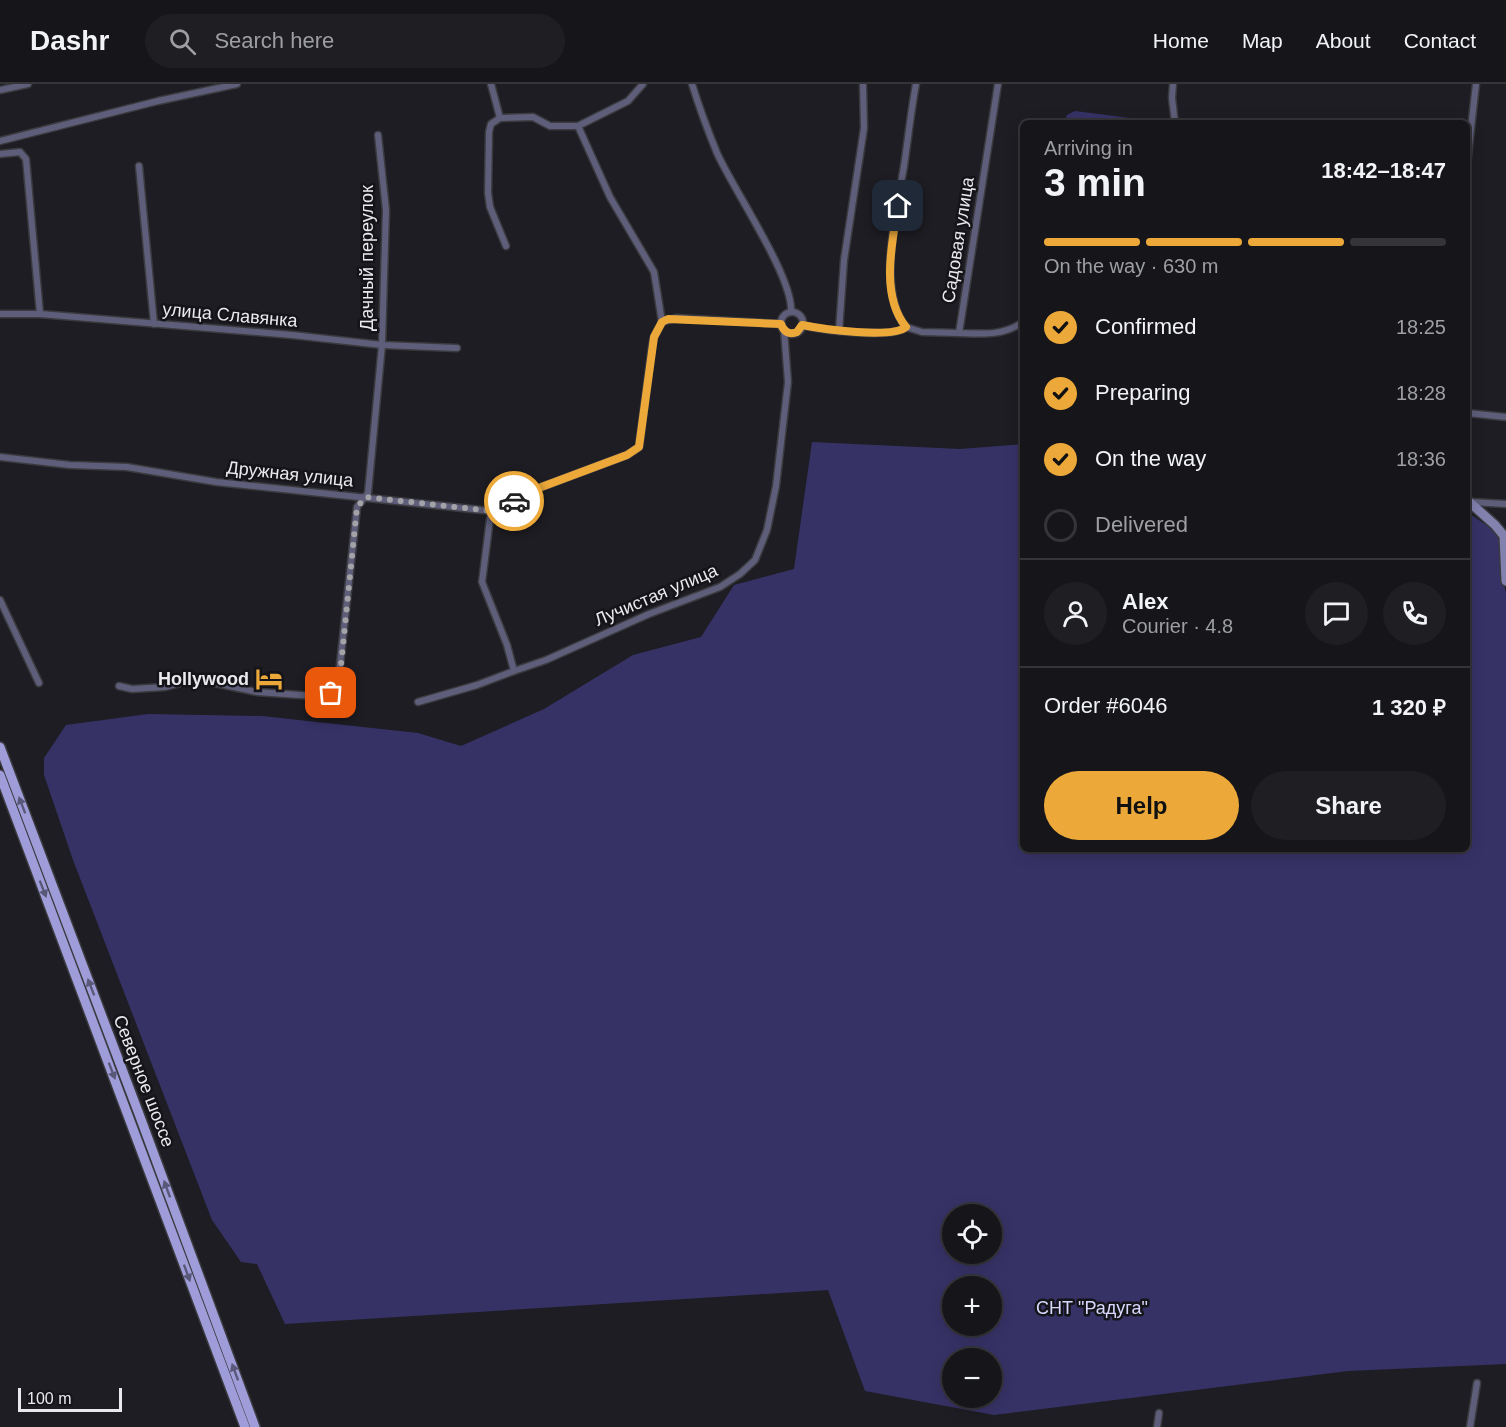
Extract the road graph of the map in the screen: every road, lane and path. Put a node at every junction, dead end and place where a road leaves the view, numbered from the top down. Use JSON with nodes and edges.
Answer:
{"nodes":[{"id":1,"x":28,"y":84,"type":"edge"},
{"id":2,"x":237,"y":84,"type":"edge"},
{"id":3,"x":490,"y":84,"type":"edge"},
{"id":4,"x":643,"y":84,"type":"edge"},
{"id":5,"x":692,"y":84,"type":"edge"},
{"id":6,"x":863,"y":84,"type":"edge"},
{"id":7,"x":916,"y":84,"type":"edge"},
{"id":8,"x":998,"y":84,"type":"edge"},
{"id":9,"x":1173,"y":84,"type":"edge"},
{"id":10,"x":1476,"y":84,"type":"edge"},
{"id":11,"x":0,"y":90,"type":"edge"},
{"id":12,"x":500,"y":118,"type":"junction"},
{"id":13,"x":1175,"y":120,"type":"edge"},
{"id":14,"x":578,"y":126,"type":"junction"},
{"id":15,"x":378,"y":135,"type":"dead end"},
{"id":16,"x":1470,"y":137,"type":"edge"},
{"id":17,"x":0,"y":141,"type":"edge"},
{"id":18,"x":0,"y":154,"type":"edge"},
{"id":19,"x":139,"y":166,"type":"dead end"},
{"id":20,"x":506,"y":246,"type":"dead end"},
{"id":21,"x":791,"y":312,"type":"junction"},
{"id":22,"x":0,"y":314,"type":"edge"},
{"id":23,"x":40,"y":314,"type":"junction"},
{"id":24,"x":662,"y":322,"type":"junction"},
{"id":25,"x":1020,"y":323,"type":"edge"},
{"id":26,"x":154,"y":324,"type":"junction"},
{"id":27,"x":802,"y":325,"type":"junction"},
{"id":28,"x":783,"y":327,"type":"junction"},
{"id":29,"x":906,"y":327,"type":"junction"},
{"id":30,"x":839,"y":331,"type":"junction"},
{"id":31,"x":959,"y":333,"type":"junction"},
{"id":32,"x":382,"y":345,"type":"junction"},
{"id":33,"x":456,"y":348,"type":"dead end"},
{"id":34,"x":1470,"y":413,"type":"edge"},
{"id":35,"x":1506,"y":417,"type":"edge"},
{"id":36,"x":0,"y":458,"type":"edge"},
{"id":37,"x":366,"y":497,"type":"junction"},
{"id":38,"x":1470,"y":501,"type":"edge"},
{"id":39,"x":1470,"y":502,"type":"edge"},
{"id":40,"x":1506,"y":504,"type":"edge"},
{"id":41,"x":491,"y":511,"type":"junction"},
{"id":42,"x":1506,"y":581,"type":"edge"},
{"id":43,"x":0,"y":600,"type":"edge"},
{"id":44,"x":514,"y":671,"type":"junction"},
{"id":45,"x":39,"y":683,"type":"dead end"},
{"id":46,"x":119,"y":686,"type":"dead end"},
{"id":47,"x":418,"y":702,"type":"dead end"},
{"id":48,"x":0,"y":747,"type":"edge"},
{"id":49,"x":0,"y":775,"type":"edge"},
{"id":50,"x":1476,"y":1383,"type":"dead end"},
{"id":51,"x":1159,"y":1413,"type":"dead end"},
{"id":52,"x":245,"y":1427,"type":"edge"},
{"id":53,"x":255,"y":1427,"type":"edge"},
{"id":54,"x":1157,"y":1427,"type":"edge"},
{"id":55,"x":1470,"y":1427,"type":"edge"}],
"edges":[{"from":1,"to":11,"type":"street"},
{"from":2,"to":17,"type":"street"},
{"from":3,"to":12,"type":"street"},
{"from":4,"to":14,"type":"street"},
{"from":5,"to":21,"type":"street"},
{"from":6,"to":30,"type":"street"},
{"from":7,"to":29,"type":"street"},
{"from":8,"to":31,"type":"street","name":"Садовая улица"},
{"from":9,"to":13,"type":"street"},
{"from":10,"to":16,"type":"street"},
{"from":12,"to":14,"type":"street"},
{"from":12,"to":20,"type":"street"},
{"from":14,"to":24,"type":"street"},
{"from":15,"to":32,"type":"street","name":"Дачный переулок"},
{"from":18,"to":23,"type":"street"},
{"from":19,"to":26,"type":"street"},
{"from":21,"to":27,"type":"street"},
{"from":21,"to":28,"type":"street"},
{"from":22,"to":23,"type":"street","name":"улица Славянка"},
{"from":23,"to":26,"type":"street","name":"улица Славянка"},
{"from":24,"to":28,"type":"street"},
{"from":24,"to":41,"type":"street"},
{"from":25,"to":31,"type":"street"},
{"from":26,"to":32,"type":"street","name":"улица Славянка"},
{"from":27,"to":28,"type":"street"},
{"from":27,"to":30,"type":"street"},
{"from":28,"to":44,"type":"street","name":"Лучистая улица"},
{"from":29,"to":30,"type":"street"},
{"from":29,"to":31,"type":"street"},
{"from":32,"to":33,"type":"street","name":"улица Славянка"},
{"from":32,"to":37,"type":"street","name":"Дачный переулок"},
{"from":34,"to":35,"type":"street"},
{"from":36,"to":37,"type":"street","name":"Дружная улица"},
{"from":37,"to":41,"type":"street","name":"Дружная улица"},
{"from":37,"to":46,"type":"street","name":"Дачный переулок"},
{"from":38,"to":40,"type":"street"},
{"from":39,"to":42,"type":"street"},
{"from":41,"to":44,"type":"street"},
{"from":43,"to":45,"type":"street"},
{"from":44,"to":47,"type":"street","name":"Лучистая улица"},
{"from":53,"to":48,"type":"main road","name":"Северное шоссе","one_way":true},
{"from":49,"to":52,"type":"main road","name":"Северное шоссе","one_way":true},
{"from":50,"to":55,"type":"street"},
{"from":51,"to":54,"type":"street"}]}
